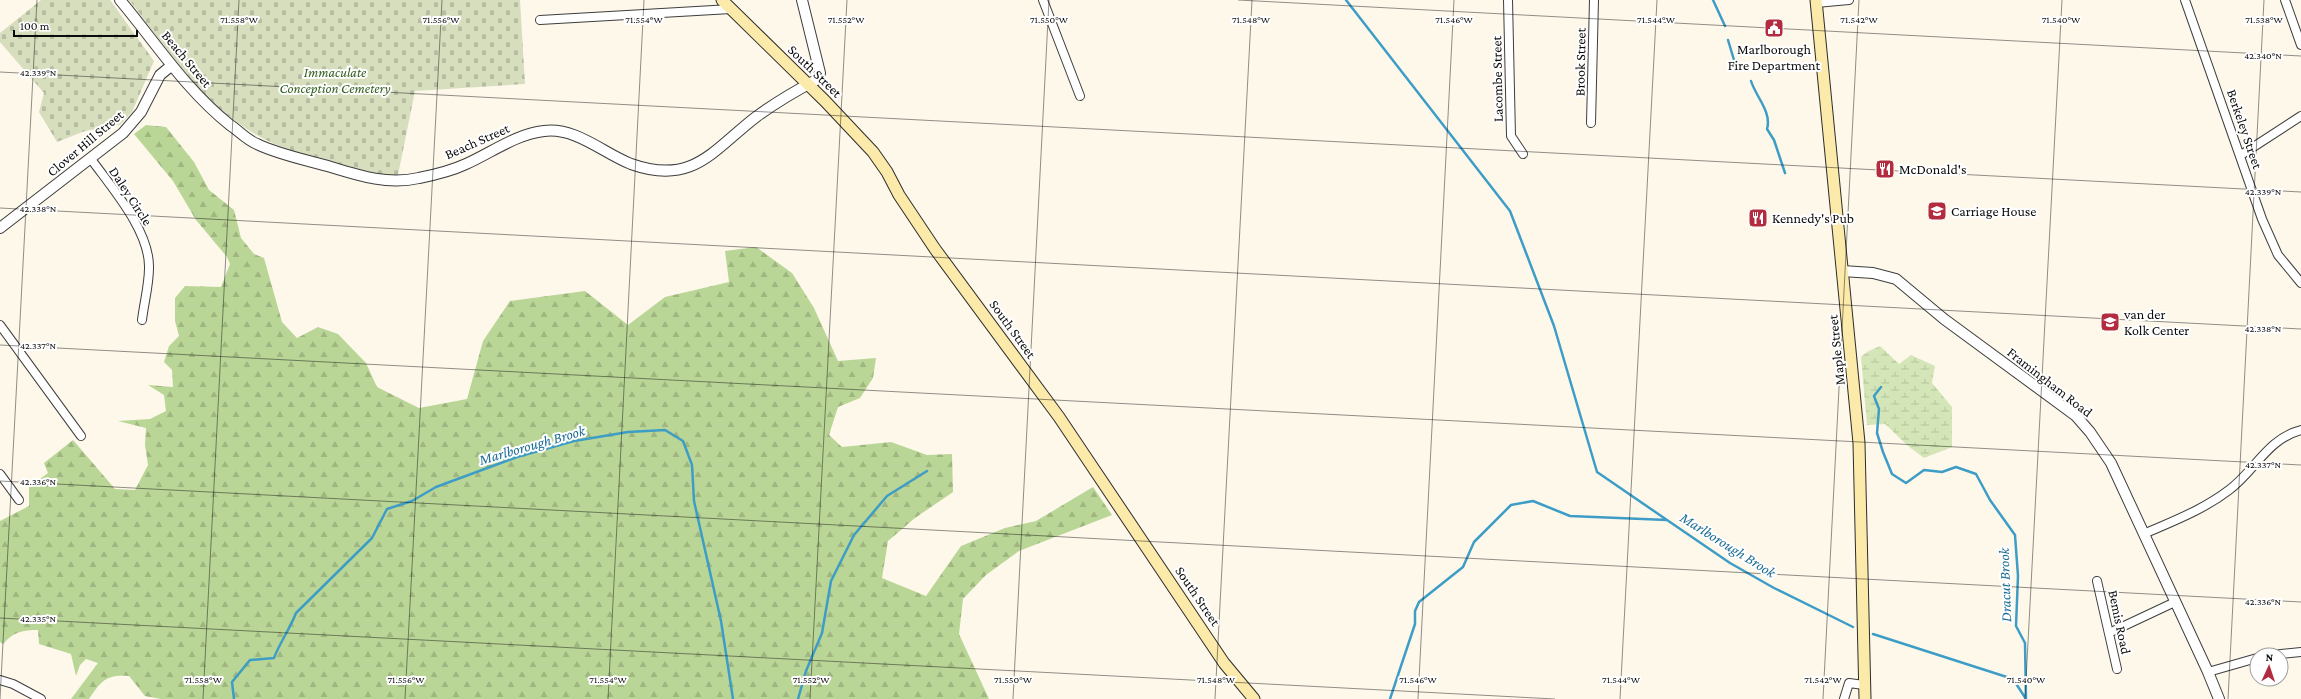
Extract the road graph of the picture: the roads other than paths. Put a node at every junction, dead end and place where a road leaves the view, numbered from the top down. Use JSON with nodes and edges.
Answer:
{"nodes":[{"id":1,"x":120,"y":0,"type":"edge"},
{"id":2,"x":722,"y":0,"type":"edge"},
{"id":3,"x":802,"y":0,"type":"edge"},
{"id":4,"x":1043,"y":0,"type":"edge"},
{"id":5,"x":1508,"y":0,"type":"edge"},
{"id":6,"x":1594,"y":0,"type":"edge"},
{"id":7,"x":1849,"y":0,"type":"edge"},
{"id":8,"x":2185,"y":0,"type":"edge"},
{"id":9,"x":2286,"y":0,"type":"edge"},
{"id":10,"x":1816,"y":2,"type":"edge"},
{"id":11,"x":730,"y":8,"type":"junction"},
{"id":12,"x":540,"y":20,"type":"dead end"},
{"id":13,"x":2301,"y":45,"type":"edge"},
{"id":14,"x":171,"y":66,"type":"junction"},
{"id":15,"x":808,"y":85,"type":"junction"},
{"id":16,"x":1080,"y":96,"type":"dead end"},
{"id":17,"x":2301,"y":116,"type":"edge"},
{"id":18,"x":1591,"y":124,"type":"dead end"},
{"id":19,"x":1523,"y":154,"type":"dead end"},
{"id":20,"x":2241,"y":155,"type":"junction"},
{"id":21,"x":91,"y":159,"type":"junction"},
{"id":22,"x":0,"y":228,"type":"edge"},
{"id":23,"x":1842,"y":271,"type":"junction"},
{"id":24,"x":2301,"y":282,"type":"edge"},
{"id":25,"x":142,"y":320,"type":"dead end"},
{"id":26,"x":0,"y":325,"type":"edge"},
{"id":27,"x":2301,"y":430,"type":"edge"},
{"id":28,"x":81,"y":436,"type":"dead end"},
{"id":29,"x":0,"y":474,"type":"edge"},
{"id":30,"x":19,"y":500,"type":"dead end"},
{"id":31,"x":2144,"y":534,"type":"junction"},
{"id":32,"x":2097,"y":581,"type":"dead end"},
{"id":33,"x":2175,"y":602,"type":"junction"},
{"id":34,"x":2109,"y":633,"type":"junction"},
{"id":35,"x":2301,"y":652,"type":"edge"},
{"id":36,"x":2289,"y":653,"type":"edge"},
{"id":37,"x":2249,"y":660,"type":"edge"},
{"id":38,"x":2116,"y":669,"type":"dead end"},
{"id":39,"x":2208,"y":672,"type":"junction"},
{"id":40,"x":0,"y":680,"type":"edge"},
{"id":41,"x":1864,"y":686,"type":"junction"},
{"id":42,"x":41,"y":699,"type":"edge"},
{"id":43,"x":1254,"y":699,"type":"edge"},
{"id":44,"x":1844,"y":699,"type":"edge"},
{"id":45,"x":1865,"y":699,"type":"edge"},
{"id":46,"x":2219,"y":699,"type":"edge"}],
"edges":[{"from":1,"to":14,"type":"street","name":"Beach Street"},
{"from":2,"to":11,"type":"main road","name":"South Street"},
{"from":3,"to":15,"type":"street","name":"Beach Street"},
{"from":4,"to":16,"type":"street"},
{"from":5,"to":19,"type":"street","name":"Lacombe Street"},
{"from":6,"to":18,"type":"street","name":"Brook Street"},
{"from":7,"to":10,"type":"street"},
{"from":8,"to":20,"type":"street","name":"Berkeley Street"},
{"from":9,"to":13,"type":"street"},
{"from":10,"to":23,"type":"main road","name":"Maple Street"},
{"from":11,"to":12,"type":"street"},
{"from":11,"to":15,"type":"main road","name":"South Street"},
{"from":14,"to":15,"type":"street","name":"Beach Street"},
{"from":14,"to":21,"type":"street","name":"Clover Hill Street"},
{"from":15,"to":43,"type":"main road","name":"South Street"},
{"from":17,"to":20,"type":"street"},
{"from":20,"to":24,"type":"street","name":"Berkeley Street"},
{"from":21,"to":22,"type":"street","name":"Clover Hill Street"},
{"from":21,"to":25,"type":"street","name":"Daley Circle"},
{"from":23,"to":31,"type":"street","name":"Framingham Road"},
{"from":23,"to":41,"type":"main road","name":"Maple Street"},
{"from":26,"to":28,"type":"street"},
{"from":27,"to":31,"type":"street"},
{"from":29,"to":30,"type":"street"},
{"from":31,"to":33,"type":"street","name":"Framingham Road"},
{"from":32,"to":34,"type":"street","name":"Bemis Road"},
{"from":33,"to":34,"type":"street"},
{"from":33,"to":39,"type":"street","name":"Framingham Road"},
{"from":34,"to":38,"type":"street","name":"Bemis Road"},
{"from":35,"to":36,"type":"street"},
{"from":37,"to":39,"type":"street"},
{"from":39,"to":46,"type":"street","name":"Framingham Road"},
{"from":40,"to":42,"type":"street"},
{"from":41,"to":44,"type":"street"},
{"from":41,"to":45,"type":"main road","name":"Maple Street"}]}
